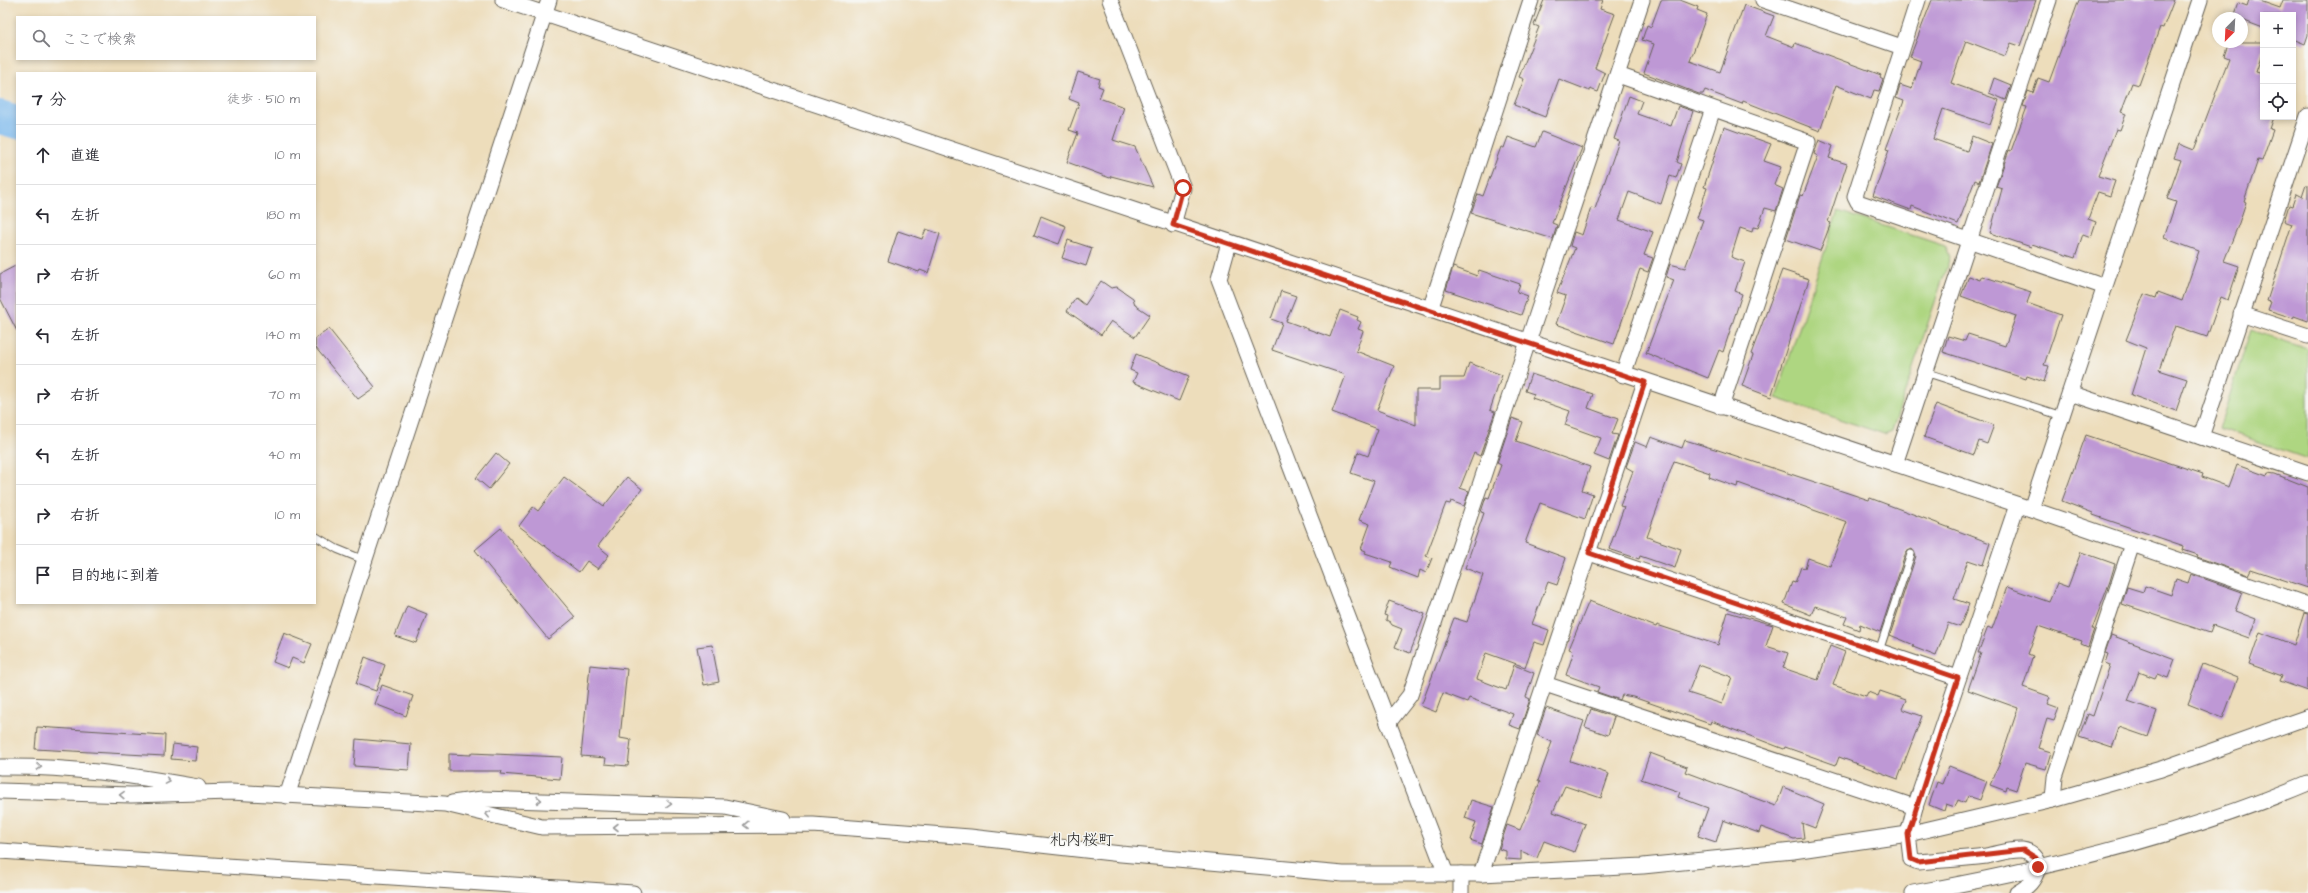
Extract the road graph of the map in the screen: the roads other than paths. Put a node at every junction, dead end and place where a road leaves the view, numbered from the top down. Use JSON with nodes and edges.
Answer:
{"nodes":[{"id":1,"x":502,"y":0,"type":"edge"},
{"id":2,"x":1110,"y":0,"type":"edge"},
{"id":3,"x":1531,"y":0,"type":"edge"},
{"id":4,"x":1642,"y":0,"type":"edge"},
{"id":5,"x":1763,"y":0,"type":"edge"},
{"id":6,"x":1918,"y":0,"type":"edge"},
{"id":7,"x":2049,"y":0,"type":"edge"},
{"id":8,"x":2200,"y":0,"type":"edge"},
{"id":9,"x":547,"y":7,"type":"edge"},
{"id":10,"x":1902,"y":47,"type":"junction"},
{"id":11,"x":1618,"y":75,"type":"junction"},
{"id":12,"x":1713,"y":109,"type":"junction"},
{"id":13,"x":2308,"y":116,"type":"edge"},
{"id":14,"x":1173,"y":225,"type":"junction"},
{"id":15,"x":1968,"y":240,"type":"junction"},
{"id":16,"x":1229,"y":243,"type":"junction"},
{"id":17,"x":2105,"y":286,"type":"junction"},
{"id":18,"x":1430,"y":310,"type":"junction"},
{"id":19,"x":2241,"y":314,"type":"junction"},
{"id":20,"x":2308,"y":336,"type":"edge"},
{"id":21,"x":1528,"y":343,"type":"junction"},
{"id":22,"x":1925,"y":372,"type":"junction"},
{"id":23,"x":1623,"y":375,"type":"junction"},
{"id":24,"x":1645,"y":382,"type":"junction"},
{"id":25,"x":2070,"y":392,"type":"junction"},
{"id":26,"x":1721,"y":407,"type":"junction"},
{"id":27,"x":2062,"y":416,"type":"junction"},
{"id":28,"x":2201,"y":437,"type":"junction"},
{"id":29,"x":1895,"y":464,"type":"junction"},
{"id":30,"x":2308,"y":473,"type":"edge"},
{"id":31,"x":2024,"y":507,"type":"junction"},
{"id":32,"x":316,"y":537,"type":"edge"},
{"id":33,"x":2132,"y":544,"type":"junction"},
{"id":34,"x":1589,"y":553,"type":"junction"},
{"id":35,"x":1911,"y":554,"type":"dead end"},
{"id":36,"x":364,"y":560,"type":"junction"},
{"id":37,"x":2308,"y":605,"type":"edge"},
{"id":38,"x":1878,"y":651,"type":"junction"},
{"id":39,"x":1958,"y":678,"type":"junction"},
{"id":40,"x":1545,"y":684,"type":"junction"},
{"id":41,"x":2308,"y":717,"type":"edge"},
{"id":42,"x":1388,"y":723,"type":"junction"},
{"id":43,"x":0,"y":767,"type":"edge"},
{"id":44,"x":2308,"y":783,"type":"edge"},
{"id":45,"x":0,"y":791,"type":"edge"},
{"id":46,"x":231,"y":792,"type":"junction"},
{"id":47,"x":287,"y":796,"type":"junction"},
{"id":48,"x":2053,"y":800,"type":"junction"},
{"id":49,"x":445,"y":804,"type":"junction"},
{"id":50,"x":1915,"y":807,"type":"junction"},
{"id":51,"x":813,"y":825,"type":"junction"},
{"id":52,"x":1908,"y":834,"type":"junction"},
{"id":53,"x":0,"y":851,"type":"edge"},
{"id":54,"x":2038,"y":867,"type":"junction"},
{"id":55,"x":1454,"y":874,"type":"junction"},
{"id":56,"x":1481,"y":874,"type":"junction"},
{"id":57,"x":633,"y":893,"type":"edge"},
{"id":58,"x":1461,"y":893,"type":"edge"},
{"id":59,"x":1913,"y":893,"type":"edge"},
{"id":60,"x":2017,"y":893,"type":"edge"}],
"edges":[{"from":1,"to":9,"type":"street"},
{"from":2,"to":14,"type":"street"},
{"from":3,"to":18,"type":"street"},
{"from":4,"to":11,"type":"street"},
{"from":5,"to":10,"type":"street"},
{"from":6,"to":10,"type":"street"},
{"from":7,"to":15,"type":"street"},
{"from":8,"to":17,"type":"street"},
{"from":9,"to":14,"type":"street"},
{"from":9,"to":36,"type":"street"},
{"from":10,"to":15,"type":"street"},
{"from":11,"to":12,"type":"street"},
{"from":11,"to":21,"type":"street"},
{"from":12,"to":23,"type":"street"},
{"from":12,"to":26,"type":"street"},
{"from":13,"to":19,"type":"street"},
{"from":14,"to":16,"type":"street"},
{"from":15,"to":17,"type":"street"},
{"from":15,"to":22,"type":"street"},
{"from":16,"to":18,"type":"street"},
{"from":16,"to":42,"type":"street"},
{"from":17,"to":25,"type":"street"},
{"from":18,"to":21,"type":"street"},
{"from":19,"to":20,"type":"street"},
{"from":19,"to":28,"type":"street"},
{"from":21,"to":23,"type":"street"},
{"from":21,"to":42,"type":"street"},
{"from":22,"to":27,"type":"lane"},
{"from":22,"to":29,"type":"street"},
{"from":23,"to":24,"type":"street"},
{"from":24,"to":26,"type":"street"},
{"from":24,"to":34,"type":"street"},
{"from":25,"to":27,"type":"street"},
{"from":25,"to":28,"type":"street"},
{"from":26,"to":29,"type":"street"},
{"from":27,"to":31,"type":"street"},
{"from":28,"to":30,"type":"street"},
{"from":29,"to":31,"type":"street"},
{"from":31,"to":33,"type":"street"},
{"from":31,"to":39,"type":"street"},
{"from":32,"to":36,"type":"lane"},
{"from":33,"to":37,"type":"street"},
{"from":33,"to":48,"type":"street"},
{"from":34,"to":38,"type":"street"},
{"from":34,"to":40,"type":"street"},
{"from":35,"to":38,"type":"lane"},
{"from":36,"to":47,"type":"street"},
{"from":38,"to":39,"type":"street"},
{"from":39,"to":50,"type":"street"},
{"from":40,"to":50,"type":"street"},
{"from":40,"to":56,"type":"street"},
{"from":41,"to":48,"type":"street"},
{"from":42,"to":55,"type":"street"},
{"from":43,"to":46,"type":"street","one_way":true},
{"from":44,"to":54,"type":"street"},
{"from":46,"to":45,"type":"street","one_way":true},
{"from":46,"to":47,"type":"street"},
{"from":47,"to":49,"type":"street"},
{"from":48,"to":52,"type":"street"},
{"from":49,"to":51,"type":"street","one_way":true},
{"from":51,"to":49,"type":"street","one_way":true},
{"from":50,"to":52,"type":"street"},
{"from":51,"to":55,"type":"street"},
{"from":52,"to":54,"type":"street"},
{"from":52,"to":56,"type":"street"},
{"from":53,"to":57,"type":"street"},
{"from":54,"to":59,"type":"street"},
{"from":54,"to":60,"type":"street"},
{"from":55,"to":56,"type":"street"},
{"from":55,"to":58,"type":"street"}]}
